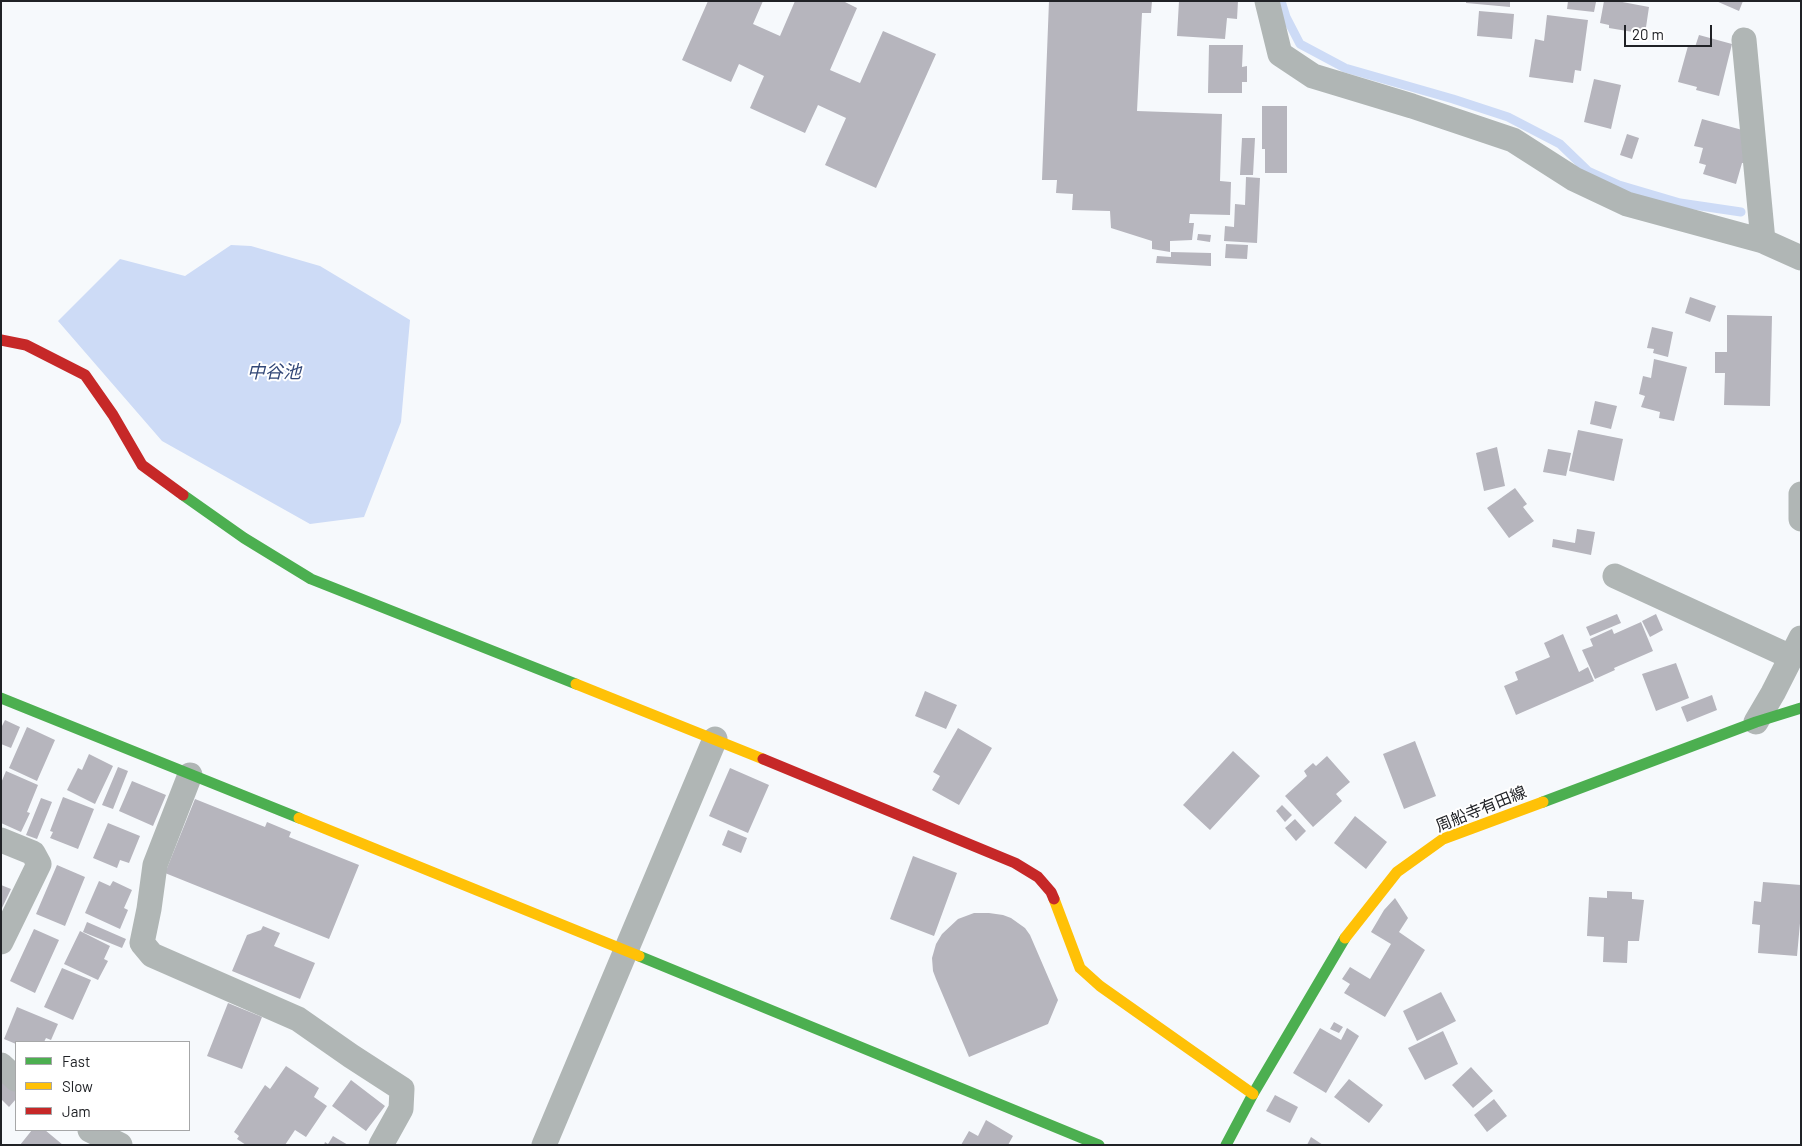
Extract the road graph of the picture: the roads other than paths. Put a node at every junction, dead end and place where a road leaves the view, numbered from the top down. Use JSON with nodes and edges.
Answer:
{"nodes":[{"id":1,"x":1267,"y":1,"type":"edge"},
{"id":2,"x":1744,"y":40,"type":"dead end"},
{"id":3,"x":1763,"y":241,"type":"junction"},
{"id":4,"x":1801,"y":258,"type":"edge"},
{"id":5,"x":1,"y":340,"type":"edge"},
{"id":6,"x":1801,"y":494,"type":"edge"},
{"id":7,"x":1801,"y":519,"type":"edge"},
{"id":8,"x":1615,"y":576,"type":"dead end"},
{"id":9,"x":1796,"y":647,"type":"edge"},
{"id":10,"x":1,"y":698,"type":"edge"},
{"id":11,"x":1801,"y":708,"type":"edge"},
{"id":12,"x":1756,"y":722,"type":"junction"},
{"id":13,"x":715,"y":738,"type":"junction"},
{"id":14,"x":190,"y":774,"type":"junction"},
{"id":15,"x":1,"y":840,"type":"edge"},
{"id":16,"x":1,"y":942,"type":"edge"},
{"id":17,"x":625,"y":950,"type":"junction"},
{"id":18,"x":1,"y":1065,"type":"edge"},
{"id":19,"x":15,"y":1078,"type":"edge"},
{"id":20,"x":1253,"y":1094,"type":"junction"},
{"id":21,"x":92,"y":1131,"type":"edge"},
{"id":22,"x":120,"y":1145,"type":"edge"},
{"id":23,"x":381,"y":1145,"type":"edge"},
{"id":24,"x":544,"y":1145,"type":"edge"},
{"id":25,"x":1099,"y":1145,"type":"edge"},
{"id":26,"x":1226,"y":1145,"type":"edge"}],
"edges":[{"from":1,"to":3,"type":"street"},
{"from":2,"to":3,"type":"street"},
{"from":3,"to":4,"type":"street"},
{"from":5,"to":13,"type":"street"},
{"from":6,"to":7,"type":"street"},
{"from":8,"to":9,"type":"street"},
{"from":9,"to":12,"type":"street"},
{"from":10,"to":14,"type":"street"},
{"from":11,"to":12,"type":"street","name":"周船寺有田線"},
{"from":12,"to":20,"type":"street","name":"周船寺有田線"},
{"from":13,"to":17,"type":"street"},
{"from":13,"to":20,"type":"street"},
{"from":14,"to":17,"type":"street"},
{"from":14,"to":23,"type":"street"},
{"from":15,"to":16,"type":"street"},
{"from":17,"to":24,"type":"street"},
{"from":17,"to":25,"type":"street"},
{"from":18,"to":19,"type":"street"},
{"from":20,"to":26,"type":"street","name":"周船寺有田線"},
{"from":21,"to":22,"type":"street"}]}
